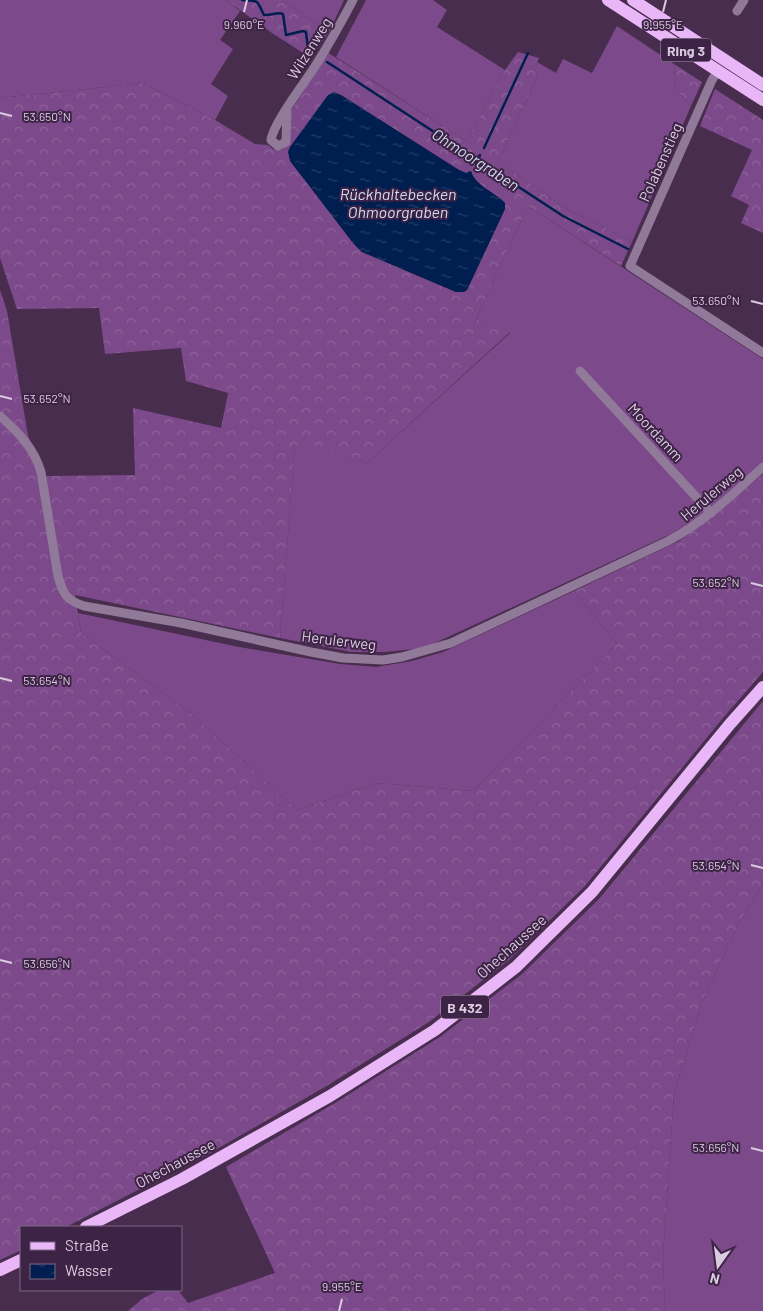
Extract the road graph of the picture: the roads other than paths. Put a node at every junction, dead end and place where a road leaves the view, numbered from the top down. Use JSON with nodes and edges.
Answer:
{"nodes":[{"id":1,"x":353,"y":0,"type":"edge"},
{"id":2,"x":608,"y":0,"type":"edge"},
{"id":3,"x":633,"y":0,"type":"edge"},
{"id":4,"x":744,"y":0,"type":"edge"},
{"id":5,"x":737,"y":11,"type":"dead end"},
{"id":6,"x":718,"y":71,"type":"junction"},
{"id":7,"x":763,"y":85,"type":"edge"},
{"id":8,"x":763,"y":100,"type":"edge"},
{"id":9,"x":287,"y":109,"type":"dead end"},
{"id":10,"x":763,"y":353,"type":"edge"},
{"id":11,"x":580,"y":371,"type":"dead end"},
{"id":12,"x":0,"y":416,"type":"edge"},
{"id":13,"x":763,"y":467,"type":"edge"},
{"id":14,"x":711,"y":513,"type":"junction"},
{"id":15,"x":763,"y":687,"type":"edge"},
{"id":16,"x":88,"y":1226,"type":"edge"},
{"id":17,"x":20,"y":1260,"type":"edge"},
{"id":18,"x":0,"y":1270,"type":"edge"}],
"edges":[{"from":1,"to":9,"type":"street","name":"Wilzenweg"},
{"from":2,"to":6,"type":"main road","number":"Ring 3"},
{"from":3,"to":7,"type":"main road","number":"Ring 3"},
{"from":4,"to":5,"type":"street"},
{"from":6,"to":8,"type":"main road","number":"Ring 3"},
{"from":6,"to":10,"type":"street","name":"Polabenstieg"},
{"from":11,"to":14,"type":"street","name":"Moordamm"},
{"from":12,"to":14,"type":"street","name":"Herulerweg"},
{"from":13,"to":14,"type":"street","name":"Herulerweg"},
{"from":15,"to":16,"type":"main road","name":"Ohechaussee","number":"B 432"},
{"from":17,"to":18,"type":"main road"}]}
